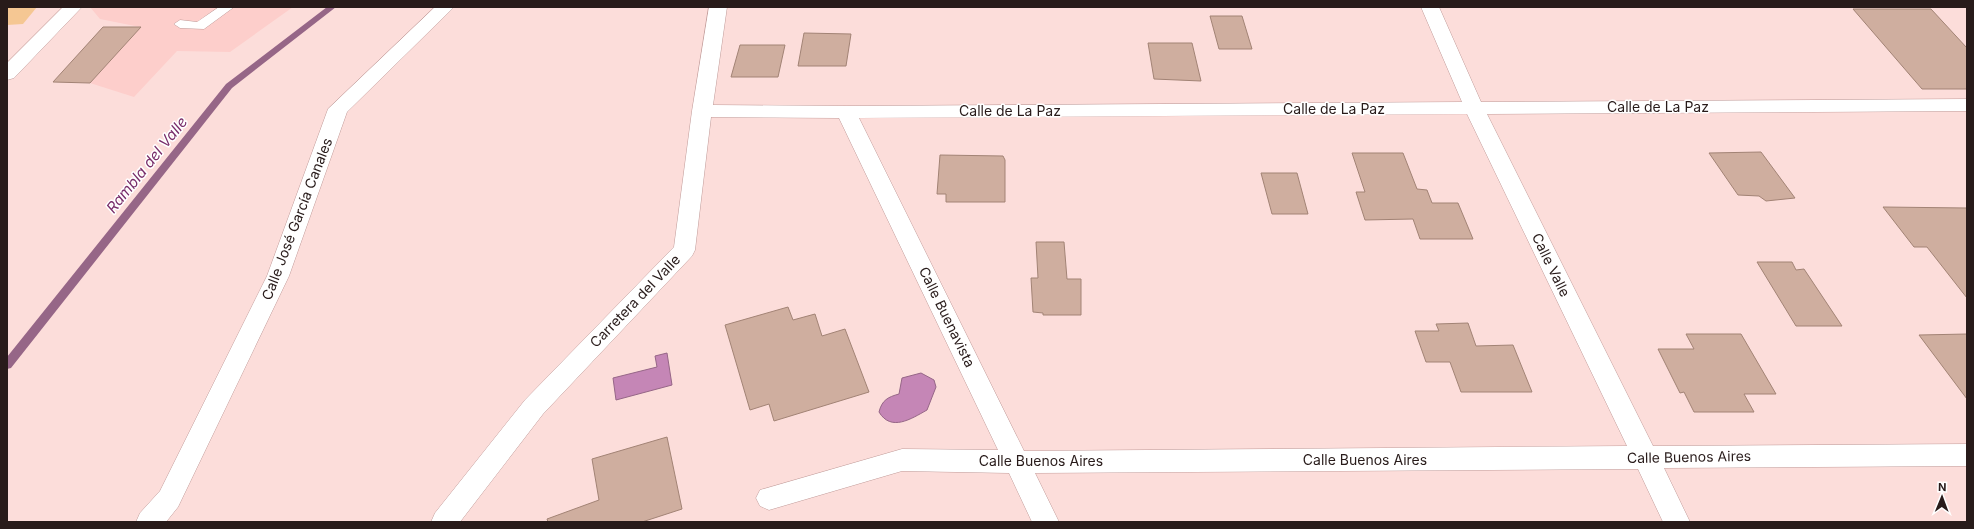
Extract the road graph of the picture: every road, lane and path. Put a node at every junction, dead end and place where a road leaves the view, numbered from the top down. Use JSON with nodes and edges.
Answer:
{"nodes":[{"id":1,"x":73,"y":7,"type":"edge"},
{"id":2,"x":228,"y":7,"type":"edge"},
{"id":3,"x":445,"y":7,"type":"edge"},
{"id":4,"x":718,"y":7,"type":"edge"},
{"id":5,"x":1430,"y":7,"type":"edge"},
{"id":6,"x":180,"y":24,"type":"dead end"},
{"id":7,"x":7,"y":74,"type":"edge"},
{"id":8,"x":1967,"y":105,"type":"edge"},
{"id":9,"x":1474,"y":108,"type":"junction"},
{"id":10,"x":702,"y":111,"type":"junction"},
{"id":11,"x":846,"y":112,"type":"junction"},
{"id":12,"x":1967,"y":455,"type":"edge"},
{"id":13,"x":1645,"y":458,"type":"junction"},
{"id":14,"x":1018,"y":462,"type":"junction"},
{"id":15,"x":769,"y":498,"type":"dead end"},
{"id":16,"x":150,"y":522,"type":"edge"},
{"id":17,"x":444,"y":522,"type":"edge"},
{"id":18,"x":1046,"y":522,"type":"edge"},
{"id":19,"x":1677,"y":522,"type":"edge"}],
"edges":[{"from":1,"to":7,"type":"street"},
{"from":2,"to":6,"type":"lane"},
{"from":3,"to":16,"type":"street","name":"Calle José García Canales"},
{"from":4,"to":10,"type":"street","name":"Carretera del Valle"},
{"from":5,"to":9,"type":"street","name":"Calle Valle"},
{"from":8,"to":9,"type":"street","name":"Calle de La Paz"},
{"from":9,"to":11,"type":"street","name":"Calle de La Paz"},
{"from":9,"to":13,"type":"street","name":"Calle Valle"},
{"from":10,"to":11,"type":"street","name":"Calle de La Paz"},
{"from":10,"to":17,"type":"street","name":"Carretera del Valle"},
{"from":11,"to":14,"type":"street","name":"Calle Buenavista"},
{"from":12,"to":13,"type":"street","name":"Calle Buenos Aires"},
{"from":13,"to":14,"type":"street","name":"Calle Buenos Aires"},
{"from":13,"to":19,"type":"street","name":"Calle Valle"},
{"from":14,"to":15,"type":"street","name":"Calle Buenos Aires"},
{"from":14,"to":18,"type":"street","name":"Calle Buenavista"}]}
